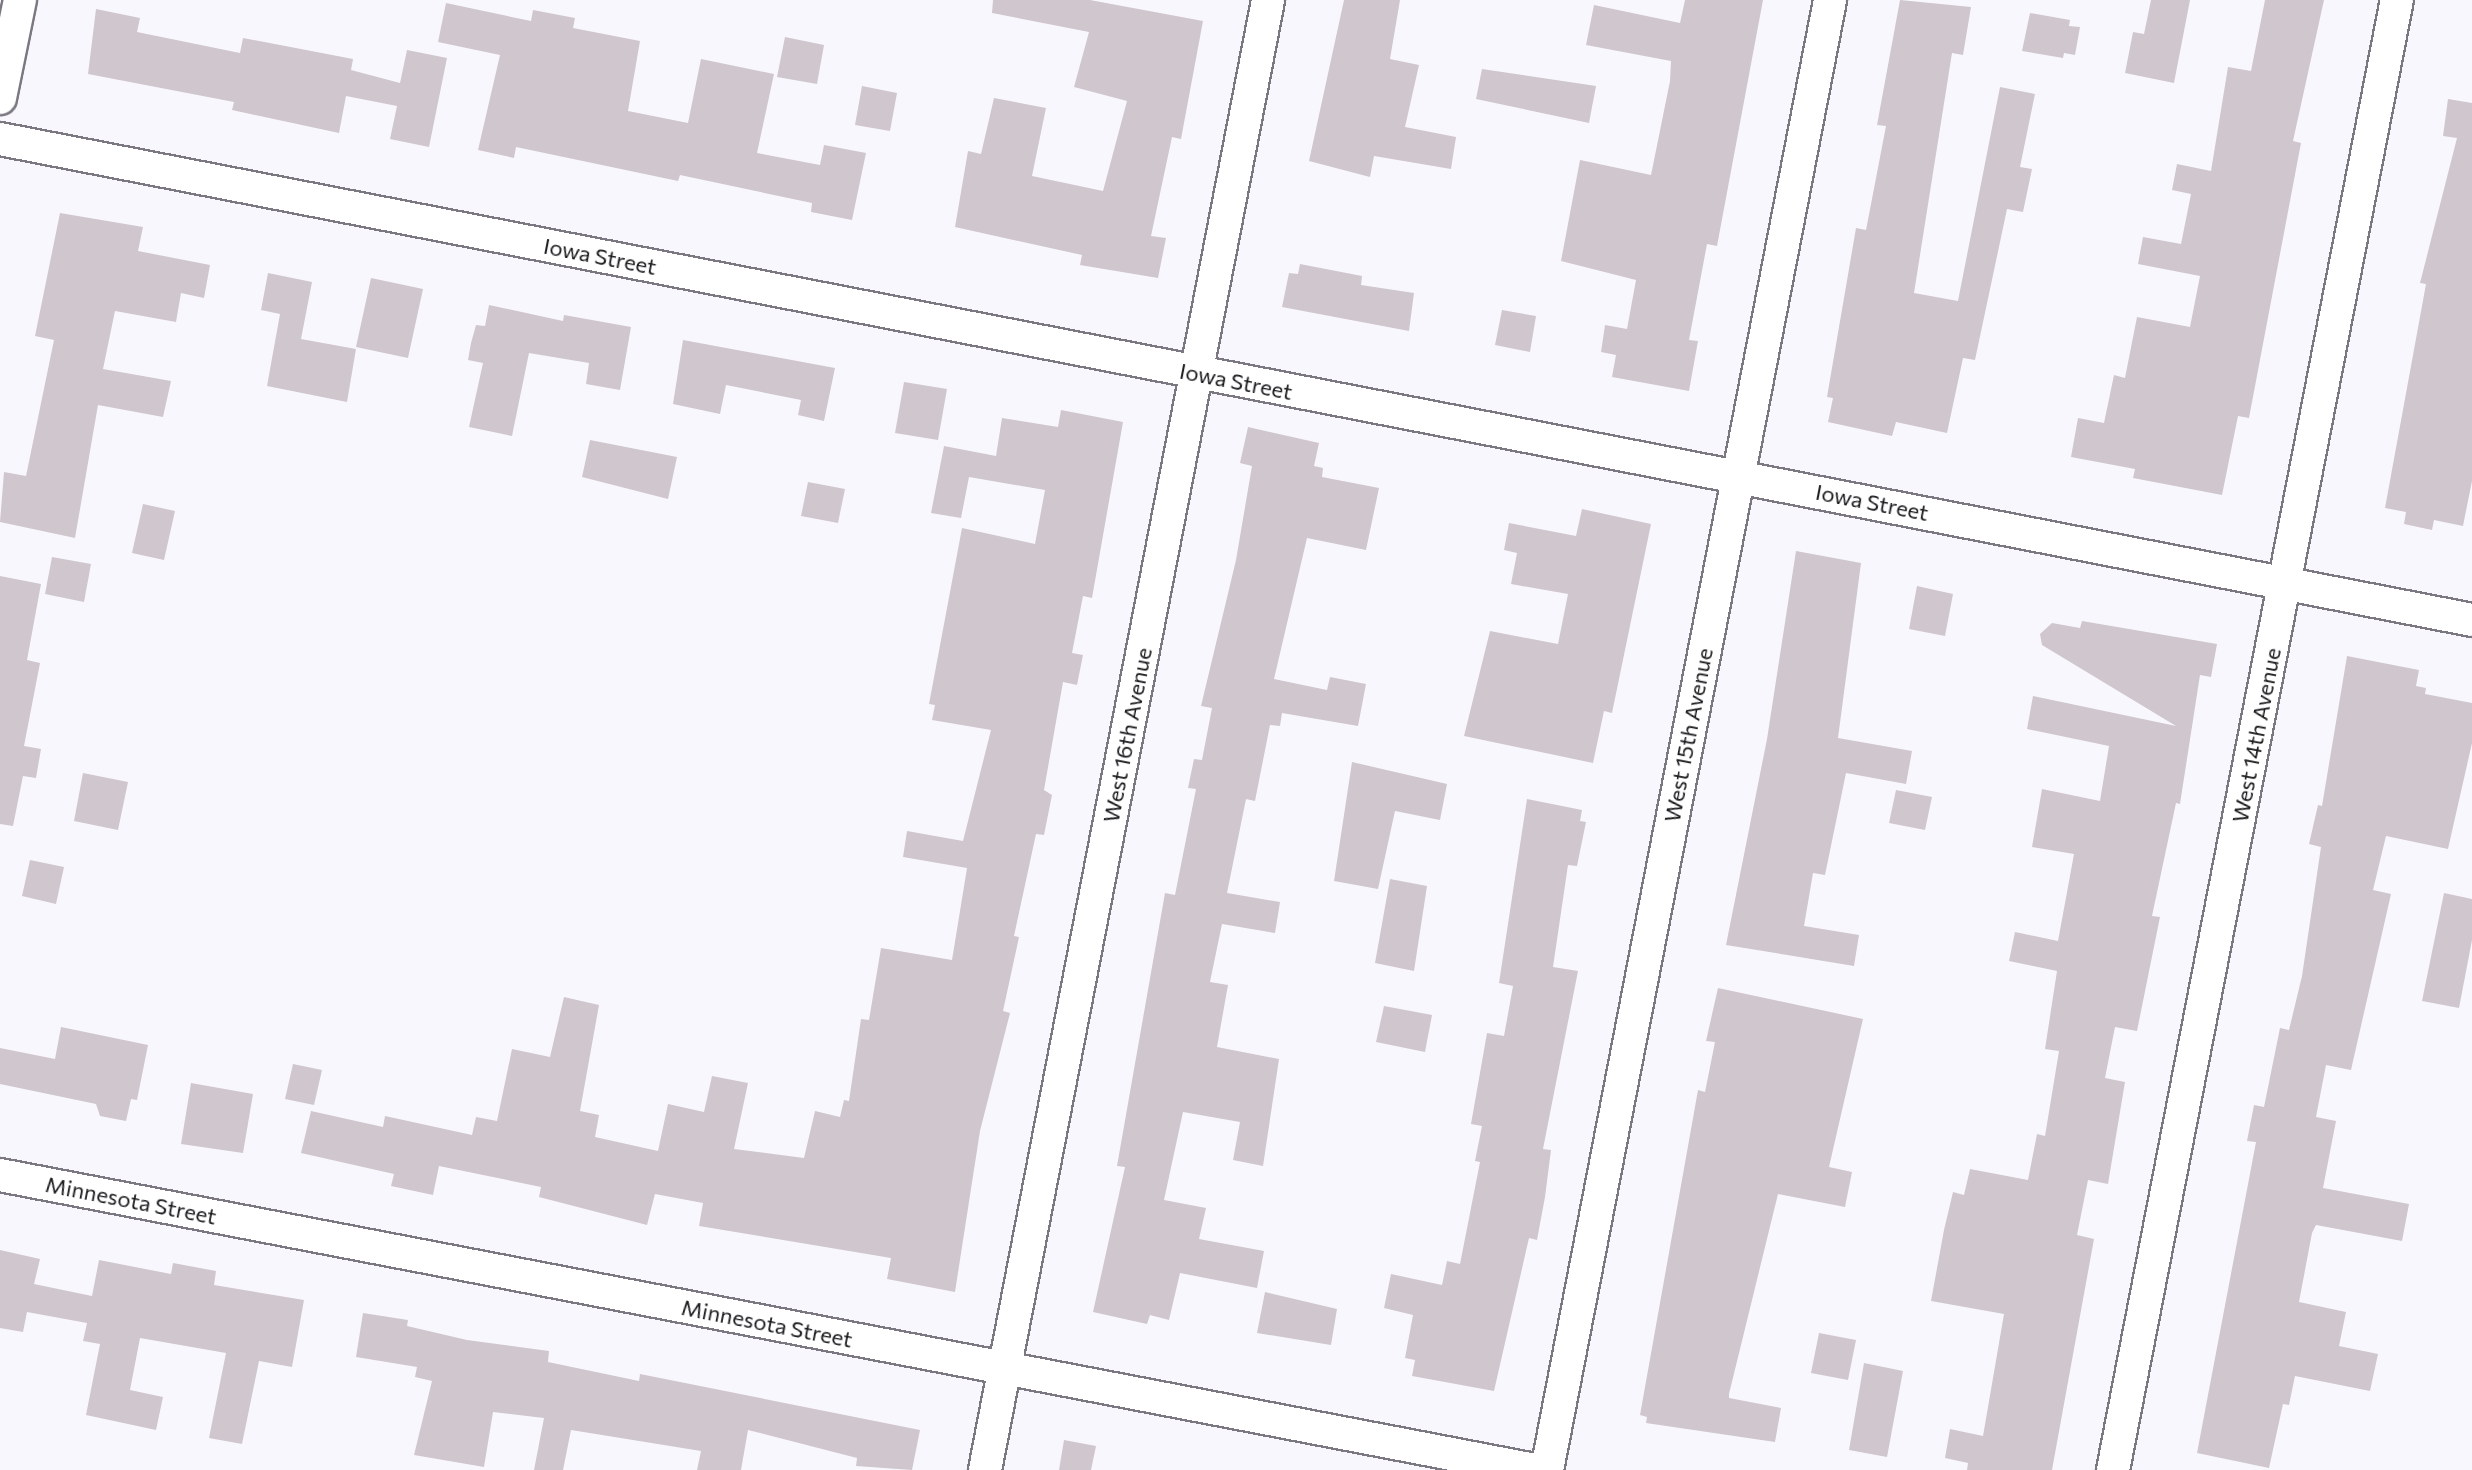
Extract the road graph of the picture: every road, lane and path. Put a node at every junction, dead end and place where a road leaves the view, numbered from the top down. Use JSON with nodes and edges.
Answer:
{"nodes":[{"id":1,"x":20,"y":0,"type":"edge"},
{"id":2,"x":1268,"y":0,"type":"edge"},
{"id":3,"x":1830,"y":0,"type":"edge"},
{"id":4,"x":2397,"y":0,"type":"edge"},
{"id":5,"x":0,"y":98,"type":"edge"},
{"id":6,"x":0,"y":139,"type":"edge"},
{"id":7,"x":1198,"y":373,"type":"junction"},
{"id":8,"x":1737,"y":476,"type":"junction"},
{"id":9,"x":2285,"y":584,"type":"junction"},
{"id":10,"x":2472,"y":620,"type":"edge"},
{"id":11,"x":0,"y":1175,"type":"edge"},
{"id":12,"x":1004,"y":1369,"type":"junction"},
{"id":13,"x":985,"y":1470,"type":"edge"},
{"id":14,"x":1535,"y":1470,"type":"edge"},
{"id":15,"x":1547,"y":1470,"type":"edge"},
{"id":16,"x":2113,"y":1470,"type":"edge"}],
"edges":[{"from":1,"to":5,"type":"street"},
{"from":2,"to":7,"type":"street","name":"West 16th Avenue"},
{"from":3,"to":8,"type":"street","name":"West 15th Avenue"},
{"from":4,"to":9,"type":"street","name":"West 14th Avenue"},
{"from":6,"to":7,"type":"street","name":"Iowa Street"},
{"from":7,"to":8,"type":"street","name":"Iowa Street"},
{"from":7,"to":12,"type":"street","name":"West 16th Avenue"},
{"from":8,"to":9,"type":"street","name":"Iowa Street"},
{"from":8,"to":15,"type":"street","name":"West 15th Avenue"},
{"from":9,"to":10,"type":"street","name":"Iowa Street"},
{"from":9,"to":16,"type":"street","name":"West 14th Avenue"},
{"from":11,"to":12,"type":"street","name":"Minnesota Street"},
{"from":12,"to":13,"type":"street","name":"West 16th Avenue"},
{"from":12,"to":14,"type":"street","name":"Minnesota Street"}]}
